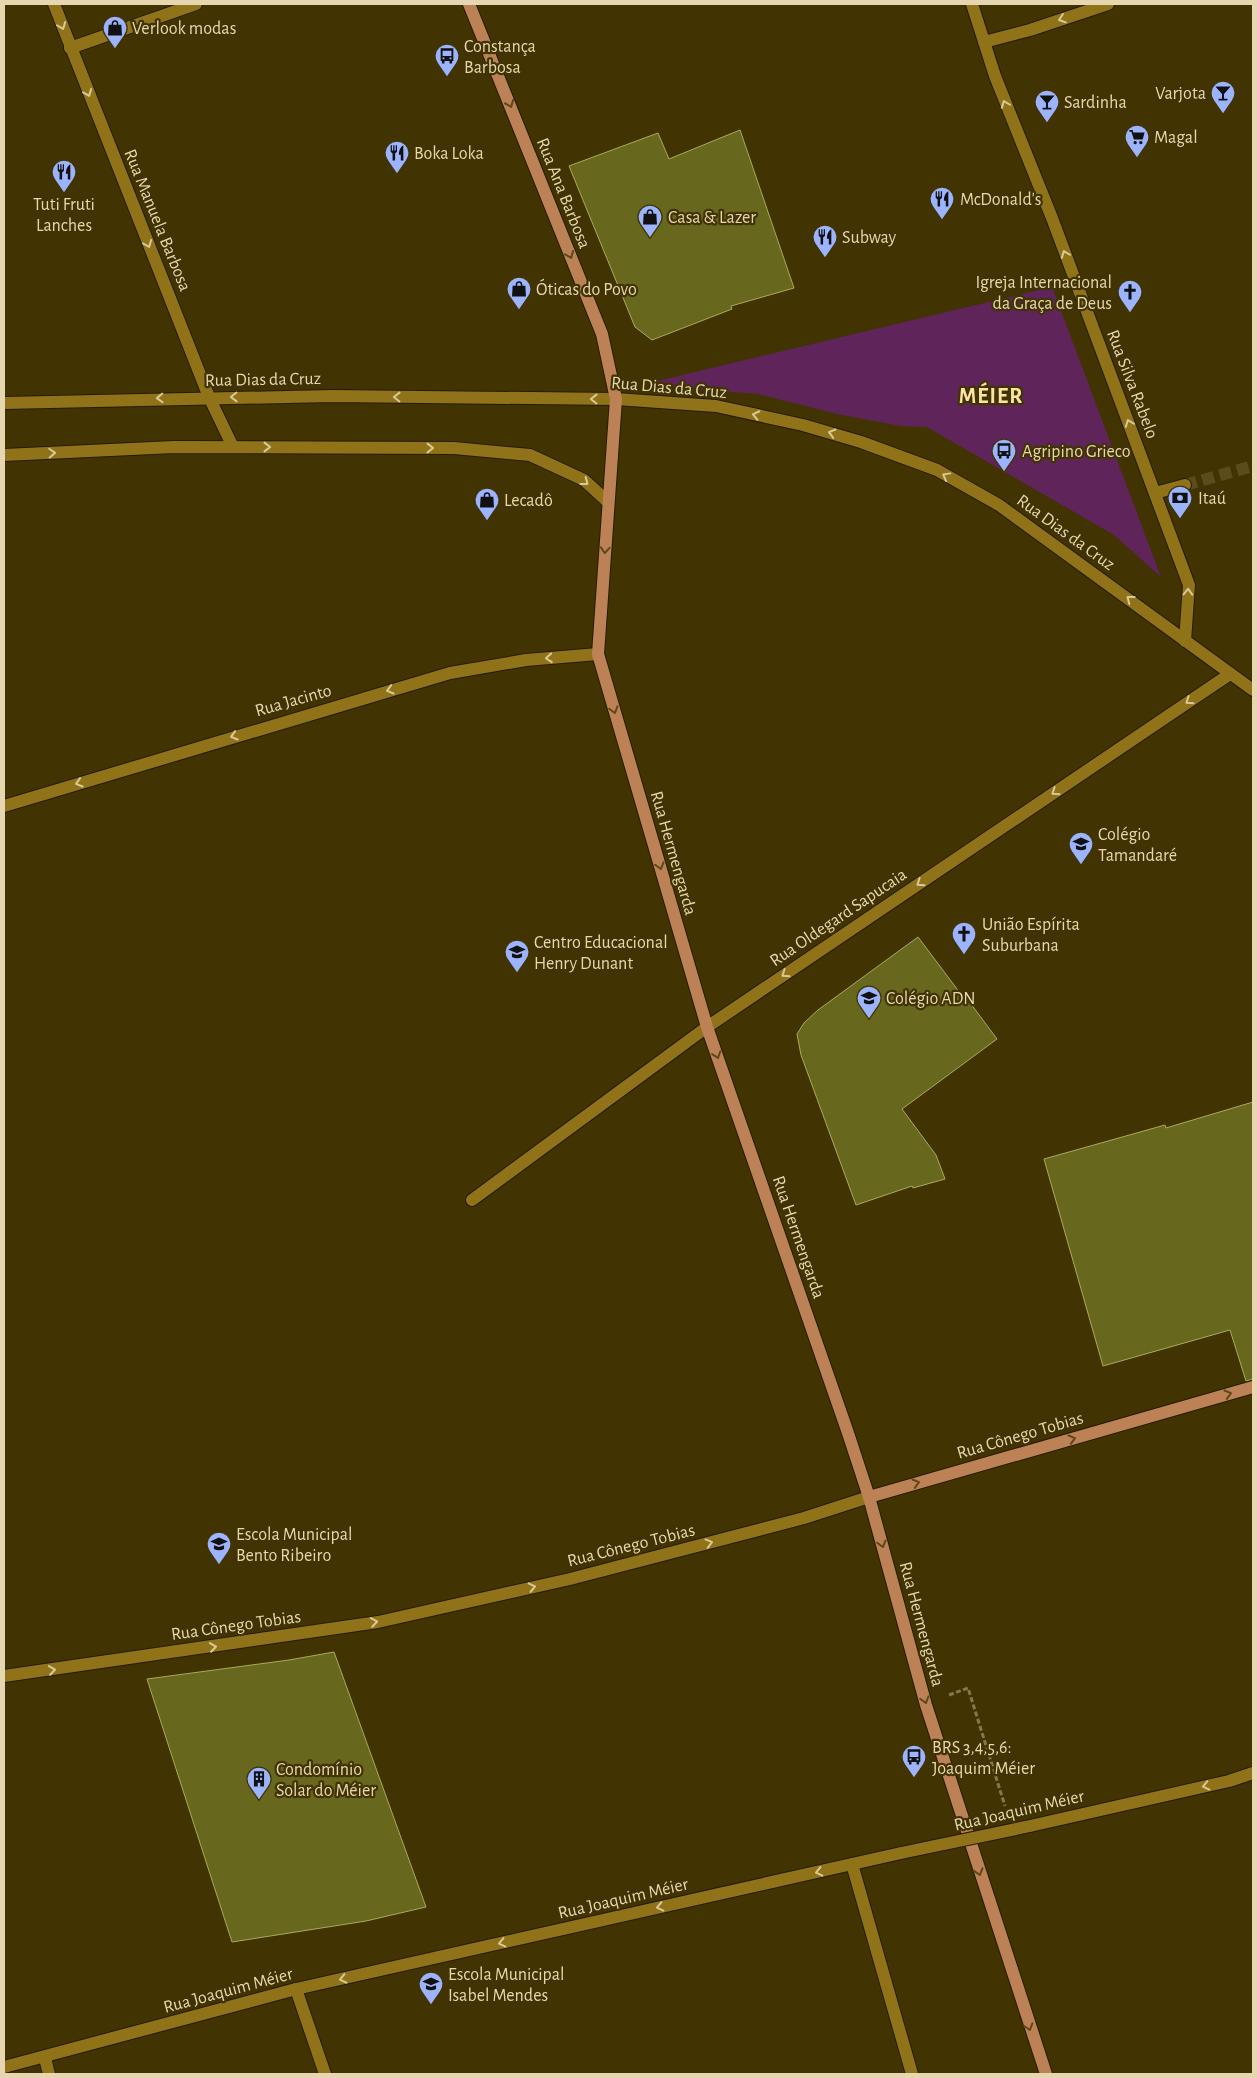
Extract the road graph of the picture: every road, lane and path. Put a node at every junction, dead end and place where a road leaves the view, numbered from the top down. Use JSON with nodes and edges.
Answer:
{"nodes":[{"id":1,"x":54,"y":4,"type":"edge"},
{"id":2,"x":196,"y":4,"type":"edge"},
{"id":3,"x":470,"y":4,"type":"edge"},
{"id":4,"x":972,"y":4,"type":"edge"},
{"id":5,"x":1108,"y":4,"type":"edge"},
{"id":6,"x":984,"y":42,"type":"junction"},
{"id":7,"x":70,"y":48,"type":"junction"},
{"id":8,"x":209,"y":397,"type":"junction"},
{"id":9,"x":616,"y":399,"type":"junction"},
{"id":10,"x":4,"y":403,"type":"edge"},
{"id":11,"x":233,"y":447,"type":"junction"},
{"id":12,"x":4,"y":455,"type":"edge"},
{"id":13,"x":1185,"y":485,"type":"tunnel mouth"},
{"id":14,"x":1155,"y":493,"type":"junction"},
{"id":15,"x":608,"y":502,"type":"junction"},
{"id":16,"x":1185,"y":641,"type":"junction"},
{"id":17,"x":598,"y":654,"type":"junction"},
{"id":18,"x":1230,"y":674,"type":"junction"},
{"id":19,"x":1253,"y":690,"type":"edge"},
{"id":20,"x":4,"y":806,"type":"edge"},
{"id":21,"x":707,"y":1027,"type":"junction"},
{"id":22,"x":472,"y":1200,"type":"dead end"},
{"id":23,"x":1253,"y":1387,"type":"edge"},
{"id":24,"x":869,"y":1497,"type":"junction"},
{"id":25,"x":4,"y":1676,"type":"edge"},
{"id":26,"x":968,"y":1688,"type":"dead end"},
{"id":27,"x":1253,"y":1773,"type":"edge"},
{"id":28,"x":1012,"y":1830,"type":"junction"},
{"id":29,"x":852,"y":1864,"type":"junction"},
{"id":30,"x":296,"y":1989,"type":"junction"},
{"id":31,"x":45,"y":2058,"type":"junction"},
{"id":32,"x":4,"y":2068,"type":"edge"},
{"id":33,"x":49,"y":2074,"type":"edge"},
{"id":34,"x":325,"y":2074,"type":"edge"},
{"id":35,"x":912,"y":2074,"type":"edge"},
{"id":36,"x":1046,"y":2074,"type":"edge"}],
"edges":[{"from":1,"to":7,"type":"street","name":"Rua Manuela Barbosa","one_way":true},
{"from":2,"to":7,"type":"street"},
{"from":3,"to":9,"type":"main road","name":"Rua Ana Barbosa","one_way":true},
{"from":4,"to":6,"type":"street","name":"Rua Silva Rabelo"},
{"from":5,"to":6,"type":"street","one_way":true},
{"from":14,"to":6,"type":"street","name":"Rua Silva Rabelo","one_way":true},
{"from":7,"to":8,"type":"street","name":"Rua Manuela Barbosa","one_way":true},
{"from":9,"to":8,"type":"street","name":"Rua Dias da Cruz","one_way":true},
{"from":8,"to":10,"type":"street","name":"Rua Dias da Cruz","one_way":true},
{"from":8,"to":11,"type":"street","name":"Rua Manuela Barbosa"},
{"from":9,"to":15,"type":"main road","name":"Rua Hermengarda"},
{"from":16,"to":9,"type":"street","name":"Rua Dias da Cruz","one_way":true},
{"from":12,"to":11,"type":"street","one_way":true},
{"from":11,"to":15,"type":"street","one_way":true},
{"from":13,"to":14,"type":"street"},
{"from":16,"to":14,"type":"street","name":"Rua Silva Rabelo","one_way":true},
{"from":15,"to":17,"type":"main road","name":"Rua Hermengarda","one_way":true},
{"from":16,"to":18,"type":"street","name":"Rua Dias da Cruz"},
{"from":17,"to":20,"type":"street","name":"Rua Jacinto","one_way":true},
{"from":17,"to":21,"type":"main road","name":"Rua Hermengarda","one_way":true},
{"from":18,"to":19,"type":"street","name":"Rua Dias da Cruz"},
{"from":18,"to":21,"type":"street","name":"Rua Oldegard Sapucaia","one_way":true},
{"from":21,"to":22,"type":"street","name":"Rua Oldegard Sapucaia"},
{"from":21,"to":24,"type":"main road","name":"Rua Hermengarda","one_way":true},
{"from":24,"to":23,"type":"main road","name":"Rua Cônego Tobias","one_way":true},
{"from":25,"to":24,"type":"street","name":"Rua Cônego Tobias","one_way":true},
{"from":24,"to":36,"type":"main road","name":"Rua Hermengarda","one_way":true},
{"from":26,"to":28,"type":"path"},
{"from":27,"to":28,"type":"street","name":"Rua Joaquim Méier","one_way":true,"bridge":true},
{"from":28,"to":29,"type":"street","name":"Rua Joaquim Méier","bridge":true},
{"from":29,"to":30,"type":"street","name":"Rua Joaquim Méier","one_way":true},
{"from":29,"to":35,"type":"street"},
{"from":30,"to":31,"type":"street","name":"Rua Joaquim Méier"},
{"from":30,"to":34,"type":"street"},
{"from":31,"to":32,"type":"street","name":"Rua Joaquim Méier"},
{"from":31,"to":33,"type":"street"}]}
